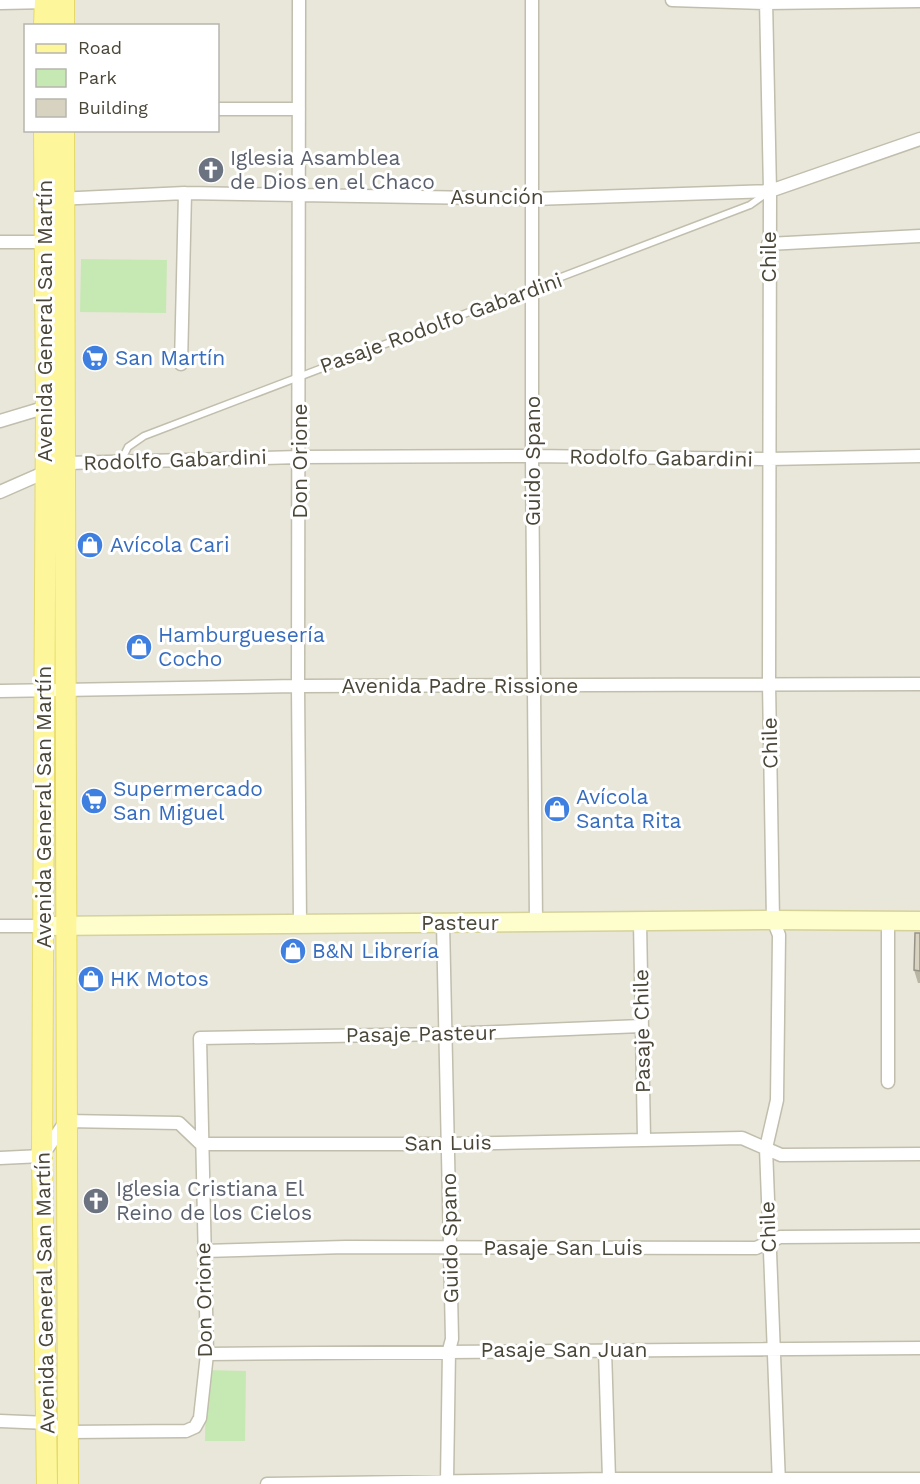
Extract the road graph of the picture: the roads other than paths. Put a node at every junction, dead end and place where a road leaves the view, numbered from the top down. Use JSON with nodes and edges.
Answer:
{"nodes":[{"id":1,"x":299,"y":0,"type":"edge"},
{"id":2,"x":532,"y":0,"type":"edge"},
{"id":3,"x":672,"y":0,"type":"edge"},
{"id":4,"x":54,"y":1,"type":"edge"},
{"id":5,"x":766,"y":1,"type":"edge"},
{"id":6,"x":920,"y":1,"type":"edge"},
{"id":7,"x":0,"y":3,"type":"edge"},
{"id":8,"x":45,"y":24,"type":"edge"},
{"id":9,"x":63,"y":24,"type":"edge"},
{"id":10,"x":219,"y":109,"type":"edge"},
{"id":11,"x":299,"y":109,"type":"junction"},
{"id":12,"x":44,"y":132,"type":"edge"},
{"id":13,"x":64,"y":132,"type":"edge"},
{"id":14,"x":920,"y":140,"type":"edge"},
{"id":15,"x":770,"y":190,"type":"junction"},
{"id":16,"x":185,"y":194,"type":"junction"},
{"id":17,"x":300,"y":195,"type":"junction"},
{"id":18,"x":54,"y":199,"type":"junction"},
{"id":19,"x":533,"y":199,"type":"junction"},
{"id":20,"x":920,"y":236,"type":"edge"},
{"id":21,"x":0,"y":242,"type":"edge"},
{"id":22,"x":53,"y":242,"type":"junction"},
{"id":23,"x":768,"y":244,"type":"junction"},
{"id":24,"x":532,"y":290,"type":"junction"},
{"id":25,"x":180,"y":364,"type":"dead end"},
{"id":26,"x":300,"y":375,"type":"junction"},
{"id":27,"x":46,"y":406,"type":"junction"},
{"id":28,"x":66,"y":407,"type":"junction"},
{"id":29,"x":0,"y":421,"type":"edge"},
{"id":30,"x":532,"y":456,"type":"junction"},
{"id":31,"x":920,"y":456,"type":"edge"},
{"id":32,"x":300,"y":457,"type":"junction"},
{"id":33,"x":769,"y":459,"type":"junction"},
{"id":34,"x":66,"y":463,"type":"junction"},
{"id":35,"x":120,"y":463,"type":"junction"},
{"id":36,"x":45,"y":475,"type":"junction"},
{"id":37,"x":0,"y":492,"type":"edge"},
{"id":38,"x":769,"y":683,"type":"junction"},
{"id":39,"x":920,"y":684,"type":"edge"},
{"id":40,"x":298,"y":686,"type":"junction"},
{"id":41,"x":535,"y":686,"type":"junction"},
{"id":42,"x":54,"y":690,"type":"junction"},
{"id":43,"x":0,"y":691,"type":"edge"},
{"id":44,"x":773,"y":920,"type":"junction"},
{"id":45,"x":920,"y":921,"type":"edge"},
{"id":46,"x":300,"y":922,"type":"junction"},
{"id":47,"x":537,"y":922,"type":"junction"},
{"id":48,"x":640,"y":922,"type":"junction"},
{"id":49,"x":888,"y":922,"type":"junction"},
{"id":50,"x":443,"y":923,"type":"junction"},
{"id":51,"x":0,"y":926,"type":"edge"},
{"id":52,"x":44,"y":926,"type":"junction"},
{"id":53,"x":66,"y":927,"type":"junction"},
{"id":54,"x":641,"y":1026,"type":"junction"},
{"id":55,"x":447,"y":1034,"type":"junction"},
{"id":56,"x":200,"y":1038,"type":"joint"},
{"id":57,"x":888,"y":1082,"type":"dead end"},
{"id":58,"x":66,"y":1121,"type":"junction"},
{"id":59,"x":644,"y":1139,"type":"junction"},
{"id":60,"x":201,"y":1144,"type":"junction"},
{"id":61,"x":448,"y":1144,"type":"junction"},
{"id":62,"x":766,"y":1148,"type":"junction"},
{"id":63,"x":920,"y":1154,"type":"edge"},
{"id":64,"x":42,"y":1156,"type":"junction"},
{"id":65,"x":0,"y":1158,"type":"edge"},
{"id":66,"x":920,"y":1236,"type":"edge"},
{"id":67,"x":769,"y":1242,"type":"junction"},
{"id":68,"x":450,"y":1248,"type":"junction"},
{"id":69,"x":204,"y":1251,"type":"junction"},
{"id":70,"x":920,"y":1348,"type":"edge"},
{"id":71,"x":773,"y":1349,"type":"junction"},
{"id":72,"x":448,"y":1350,"type":"junction"},
{"id":73,"x":605,"y":1350,"type":"junction"},
{"id":74,"x":207,"y":1354,"type":"junction"},
{"id":75,"x":0,"y":1421,"type":"edge"},
{"id":76,"x":48,"y":1423,"type":"junction"},
{"id":77,"x":67,"y":1432,"type":"junction"},
{"id":78,"x":609,"y":1479,"type":"junction"},
{"id":79,"x":920,"y":1479,"type":"edge"},
{"id":80,"x":447,"y":1481,"type":"junction"},
{"id":81,"x":546,"y":1482,"type":"edge"},
{"id":82,"x":779,"y":1482,"type":"edge"},
{"id":83,"x":324,"y":1483,"type":"edge"},
{"id":84,"x":46,"y":1484,"type":"edge"},
{"id":85,"x":68,"y":1484,"type":"edge"},
{"id":86,"x":267,"y":1484,"type":"edge"}],
"edges":[{"from":1,"to":11,"type":"street","name":"Don Orione"},
{"from":2,"to":19,"type":"street","name":"Guido Spano"},
{"from":3,"to":5,"type":"street"},
{"from":4,"to":7,"type":"street"},
{"from":4,"to":8,"type":"main road"},
{"from":4,"to":9,"type":"main road"},
{"from":5,"to":6,"type":"street"},
{"from":5,"to":15,"type":"street","name":"Chile"},
{"from":10,"to":11,"type":"street"},
{"from":11,"to":17,"type":"street","name":"Don Orione"},
{"from":12,"to":18,"type":"main road","name":"Avenida General San Martín"},
{"from":13,"to":18,"type":"main road","name":"Avenida General San Martín"},
{"from":14,"to":15,"type":"street","name":"Asunción"},
{"from":15,"to":19,"type":"street","name":"Asunción"},
{"from":15,"to":23,"type":"street","name":"Chile"},
{"from":15,"to":24,"type":"lane","name":"Pasaje Rodolfo Gabardini"},
{"from":16,"to":17,"type":"street","name":"Asunción"},
{"from":16,"to":18,"type":"street","name":"Asunción"},
{"from":16,"to":25,"type":"street"},
{"from":17,"to":19,"type":"street","name":"Asunción"},
{"from":17,"to":26,"type":"street","name":"Don Orione"},
{"from":18,"to":22,"type":"main road","name":"Avenida General San Martín"},
{"from":19,"to":24,"type":"street","name":"Guido Spano"},
{"from":20,"to":23,"type":"street"},
{"from":21,"to":22,"type":"street"},
{"from":22,"to":27,"type":"main road","name":"Avenida General San Martín"},
{"from":22,"to":28,"type":"main road","name":"Avenida General San Martín"},
{"from":23,"to":33,"type":"street","name":"Chile"},
{"from":24,"to":26,"type":"lane","name":"Pasaje Rodolfo Gabardini"},
{"from":24,"to":30,"type":"street","name":"Guido Spano"},
{"from":26,"to":32,"type":"street","name":"Don Orione"},
{"from":26,"to":35,"type":"lane","name":"Pasaje Rodolfo Gabardini"},
{"from":27,"to":28,"type":"street"},
{"from":27,"to":29,"type":"street"},
{"from":27,"to":36,"type":"main road","name":"Avenida General San Martín"},
{"from":28,"to":34,"type":"main road","name":"Avenida General San Martín"},
{"from":30,"to":32,"type":"street","name":"Rodolfo Gabardini"},
{"from":30,"to":33,"type":"street","name":"Rodolfo Gabardini"},
{"from":30,"to":41,"type":"street","name":"Guido Spano"},
{"from":31,"to":33,"type":"street","name":"Rodolfo Gabardini"},
{"from":32,"to":35,"type":"street","name":"Rodolfo Gabardini"},
{"from":32,"to":40,"type":"street","name":"Don Orione"},
{"from":33,"to":38,"type":"street","name":"Chile"},
{"from":34,"to":35,"type":"street","name":"Rodolfo Gabardini"},
{"from":34,"to":36,"type":"street","name":"Rodolfo Gabardini"},
{"from":34,"to":42,"type":"main road","name":"Avenida General San Martín"},
{"from":36,"to":37,"type":"street"},
{"from":36,"to":42,"type":"main road","name":"Avenida General San Martín"},
{"from":38,"to":39,"type":"street","name":"Avenida Padre Rissione"},
{"from":38,"to":41,"type":"street","name":"Avenida Padre Rissione"},
{"from":38,"to":44,"type":"street","name":"Chile"},
{"from":40,"to":41,"type":"street","name":"Avenida Padre Rissione"},
{"from":40,"to":42,"type":"street","name":"Avenida Padre Rissione"},
{"from":40,"to":46,"type":"street","name":"Don Orione"},
{"from":41,"to":47,"type":"street","name":"Guido Spano"},
{"from":42,"to":43,"type":"street","name":"Avenida Padre Rissione"},
{"from":42,"to":52,"type":"main road","name":"Avenida General San Martín"},
{"from":42,"to":53,"type":"main road","name":"Avenida General San Martín"},
{"from":44,"to":48,"type":"street","name":"Pasteur"},
{"from":44,"to":49,"type":"street","name":"Pasteur"},
{"from":44,"to":62,"type":"street","name":"Chile"},
{"from":45,"to":49,"type":"street","name":"Pasteur"},
{"from":46,"to":50,"type":"street","name":"Pasteur"},
{"from":46,"to":53,"type":"street","name":"Pasteur"},
{"from":47,"to":48,"type":"street","name":"Pasteur"},
{"from":47,"to":50,"type":"street","name":"Pasteur"},
{"from":48,"to":54,"type":"street","name":"Pasaje Chile"},
{"from":49,"to":57,"type":"street"},
{"from":50,"to":55,"type":"street","name":"Guido Spano"},
{"from":51,"to":52,"type":"street","name":"Pasteur"},
{"from":52,"to":53,"type":"street","name":"Pasteur"},
{"from":52,"to":64,"type":"main road","name":"Avenida General San Martín"},
{"from":53,"to":58,"type":"main road","name":"Avenida General San Martín"},
{"from":54,"to":55,"type":"street","name":"Pasaje Pasteur"},
{"from":54,"to":59,"type":"street","name":"Pasaje Chile"},
{"from":55,"to":56,"type":"street","name":"Pasaje Pasteur"},
{"from":55,"to":61,"type":"street","name":"Guido Spano"},
{"from":56,"to":60,"type":"street","name":"Don Orione"},
{"from":58,"to":60,"type":"street"},
{"from":58,"to":64,"type":"street"},
{"from":58,"to":77,"type":"main road","name":"Avenida General San Martín"},
{"from":59,"to":61,"type":"street","name":"San Luis"},
{"from":59,"to":62,"type":"street","name":"San Luis"},
{"from":60,"to":61,"type":"street","name":"San Luis"},
{"from":60,"to":69,"type":"street","name":"Don Orione"},
{"from":61,"to":68,"type":"street","name":"Guido Spano"},
{"from":62,"to":63,"type":"street","name":"San Luis"},
{"from":62,"to":67,"type":"street","name":"Chile"},
{"from":64,"to":65,"type":"street"},
{"from":64,"to":76,"type":"main road","name":"Avenida General San Martín"},
{"from":66,"to":67,"type":"street","name":"Pasaje San Luis"},
{"from":67,"to":68,"type":"street","name":"Pasaje San Luis"},
{"from":67,"to":71,"type":"street","name":"Chile"},
{"from":68,"to":69,"type":"street","name":"Pasaje San Luis"},
{"from":68,"to":72,"type":"street","name":"Guido Spano"},
{"from":69,"to":74,"type":"street","name":"Don Orione"},
{"from":70,"to":71,"type":"street","name":"Pasaje San Juan"},
{"from":71,"to":73,"type":"street","name":"Pasaje San Juan"},
{"from":71,"to":82,"type":"street","name":"Chile"},
{"from":72,"to":73,"type":"street","name":"Pasaje San Juan"},
{"from":72,"to":74,"type":"street","name":"Pasaje San Juan"},
{"from":72,"to":80,"type":"street","name":"Guido Spano"},
{"from":73,"to":78,"type":"street"},
{"from":74,"to":77,"type":"street","name":"Don Orione"},
{"from":75,"to":76,"type":"street"},
{"from":76,"to":77,"type":"street"},
{"from":76,"to":84,"type":"main road","name":"Avenida General San Martín"},
{"from":77,"to":85,"type":"main road","name":"Avenida General San Martín"},
{"from":78,"to":81,"type":"street"},
{"from":78,"to":82,"type":"street"},
{"from":79,"to":82,"type":"street"},
{"from":80,"to":81,"type":"street"},
{"from":80,"to":83,"type":"street"},
{"from":83,"to":86,"type":"street"}]}
